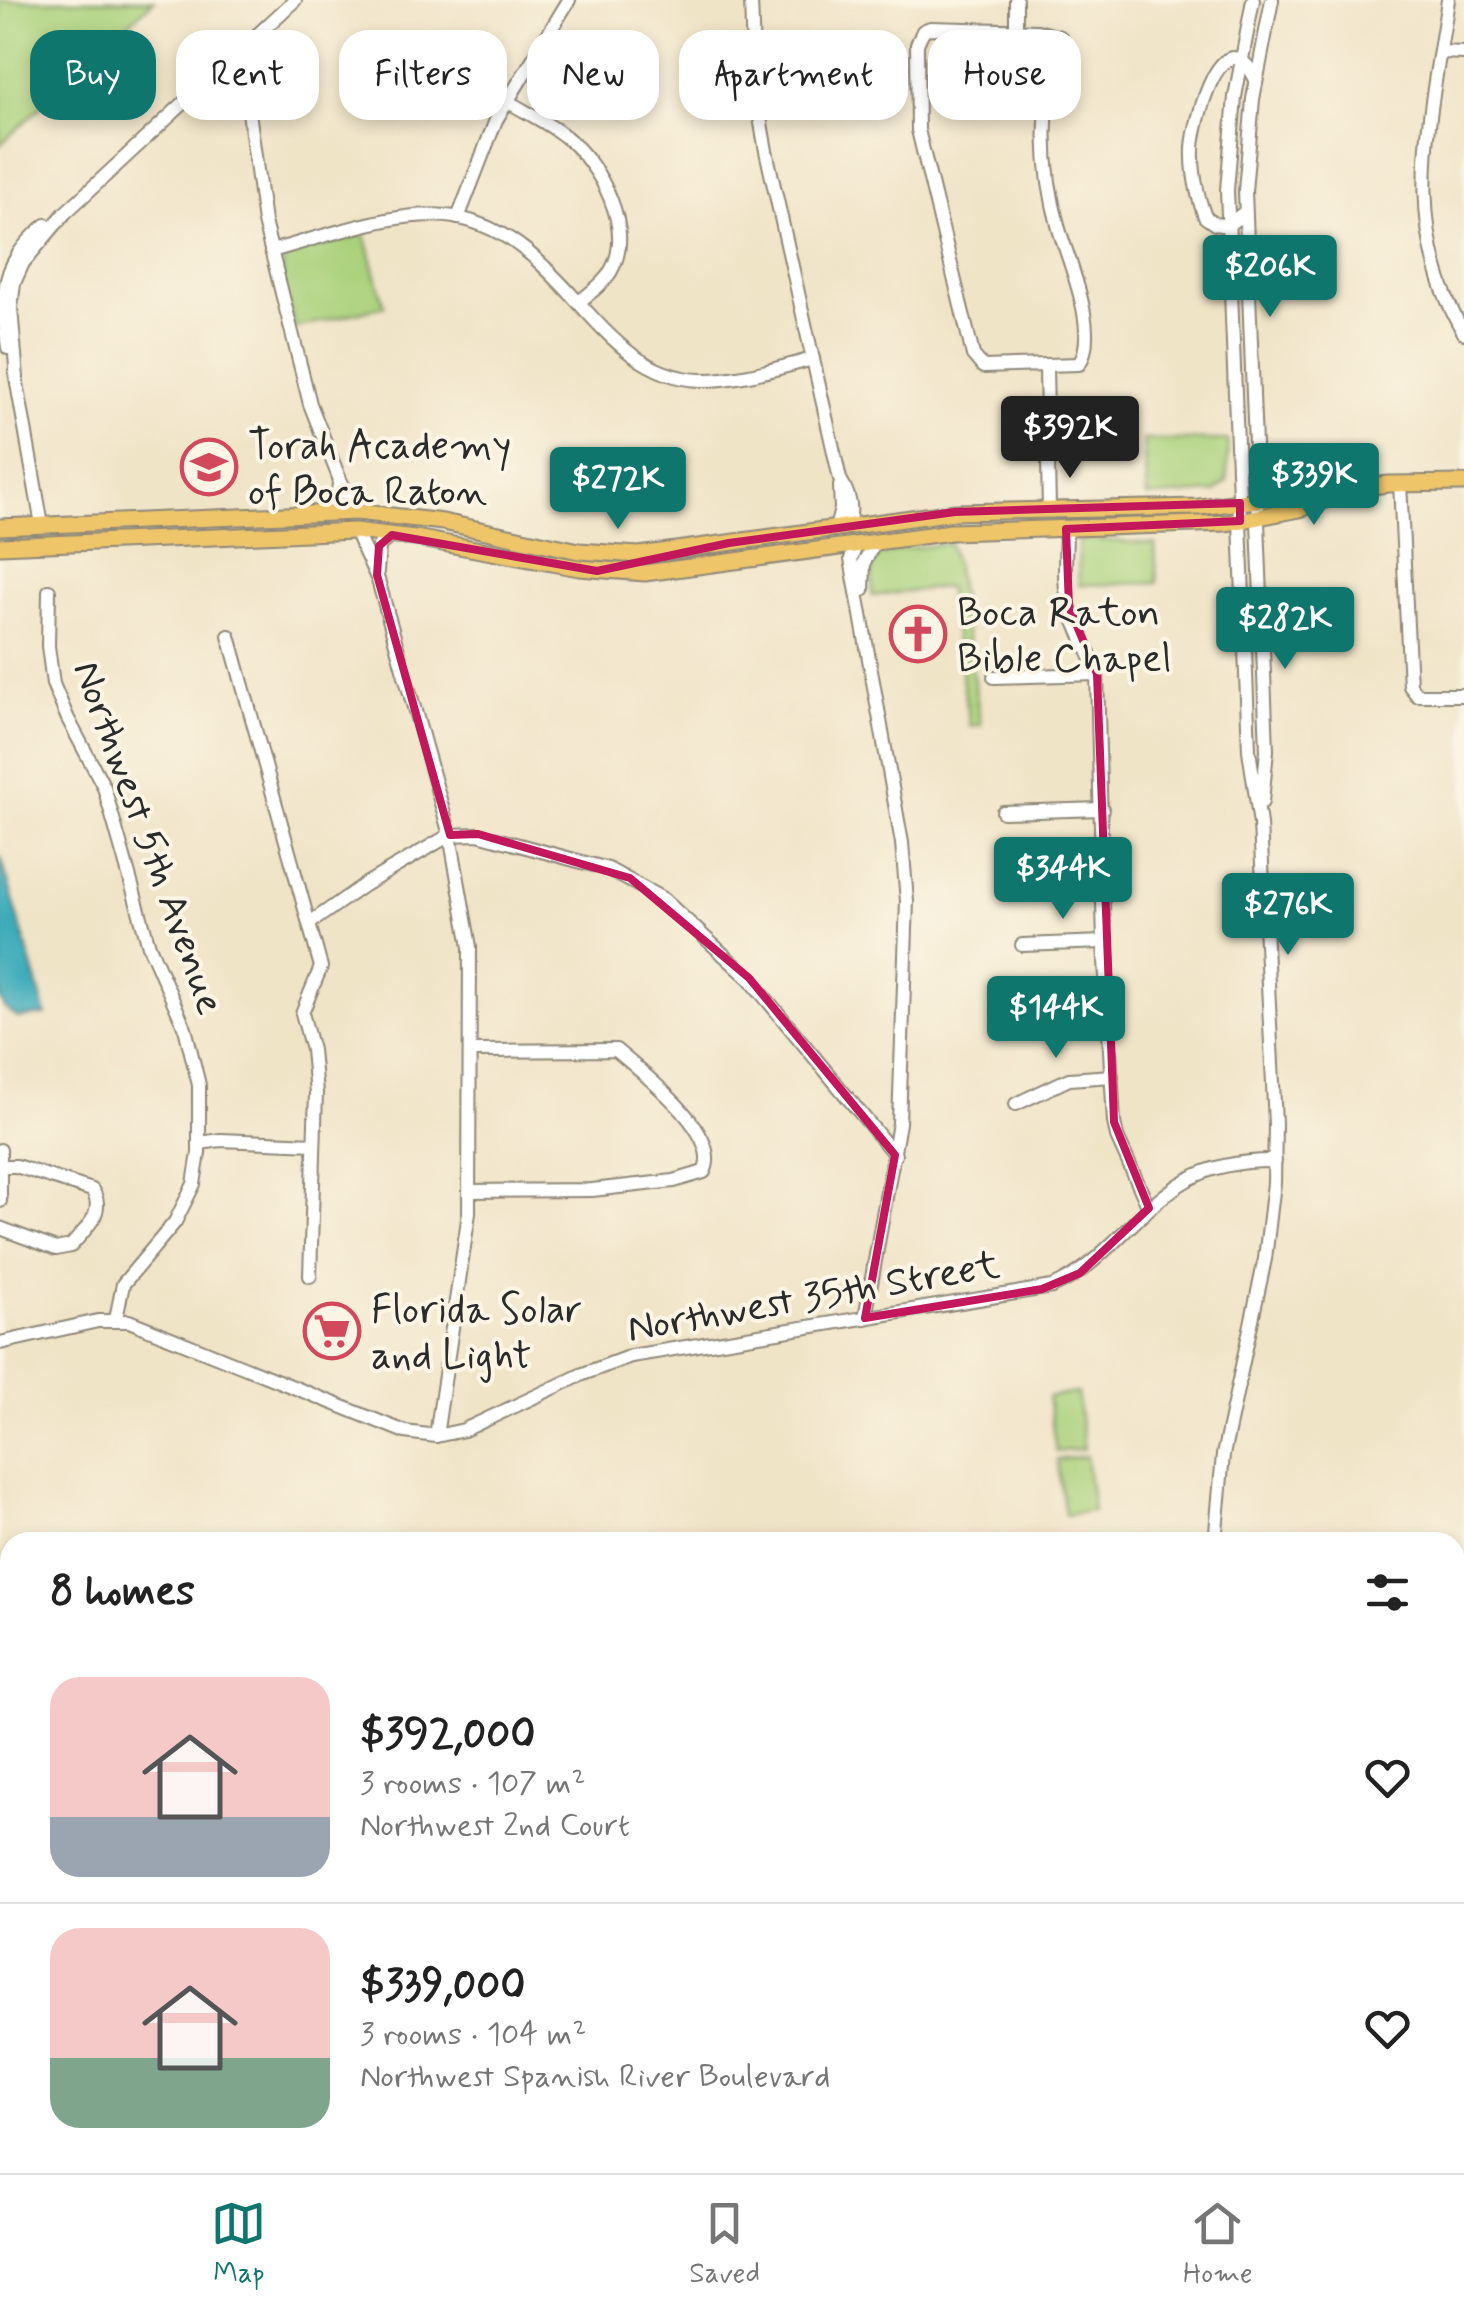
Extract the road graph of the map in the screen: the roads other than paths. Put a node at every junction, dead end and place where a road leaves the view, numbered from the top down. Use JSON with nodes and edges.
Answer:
{"nodes":[{"id":1,"x":294,"y":0,"type":"edge"},
{"id":2,"x":569,"y":0,"type":"edge"},
{"id":3,"x":751,"y":0,"type":"edge"},
{"id":4,"x":1016,"y":0,"type":"edge"},
{"id":5,"x":1252,"y":0,"type":"edge"},
{"id":6,"x":1272,"y":0,"type":"edge"},
{"id":7,"x":1448,"y":0,"type":"edge"},
{"id":8,"x":262,"y":30,"type":"edge"},
{"id":9,"x":928,"y":30,"type":"edge"},
{"id":10,"x":931,"y":30,"type":"edge"},
{"id":11,"x":992,"y":30,"type":"edge"},
{"id":12,"x":1016,"y":30,"type":"edge"},
{"id":13,"x":1440,"y":52,"type":"junction"},
{"id":14,"x":1464,"y":54,"type":"edge"},
{"id":15,"x":1240,"y":61,"type":"junction"},
{"id":16,"x":1256,"y":80,"type":"junction"},
{"id":17,"x":508,"y":101,"type":"junction"},
{"id":18,"x":176,"y":110,"type":"edge"},
{"id":19,"x":250,"y":120,"type":"edge"},
{"id":20,"x":1046,"y":120,"type":"edge"},
{"id":21,"x":1245,"y":212,"type":"junction"},
{"id":22,"x":458,"y":218,"type":"junction"},
{"id":23,"x":1227,"y":226,"type":"junction"},
{"id":24,"x":271,"y":251,"type":"junction"},
{"id":25,"x":580,"y":302,"type":"junction"},
{"id":26,"x":1464,"y":333,"type":"edge"},
{"id":27,"x":813,"y":359,"type":"junction"},
{"id":28,"x":1046,"y":367,"type":"junction"},
{"id":29,"x":340,"y":480,"type":"junction"},
{"id":30,"x":1464,"y":483,"type":"edge"},
{"id":31,"x":1400,"y":484,"type":"junction"},
{"id":32,"x":1355,"y":489,"type":"junction"},
{"id":33,"x":1258,"y":500,"type":"junction"},
{"id":34,"x":1240,"y":503,"type":"junction"},
{"id":35,"x":1048,"y":510,"type":"junction"},
{"id":36,"x":327,"y":512,"type":"junction"},
{"id":37,"x":357,"y":512,"type":"junction"},
{"id":38,"x":959,"y":512,"type":"junction"},
{"id":39,"x":1258,"y":518,"type":"junction"},
{"id":40,"x":1240,"y":522,"type":"junction"},
{"id":41,"x":42,"y":525,"type":"junction"},
{"id":42,"x":0,"y":527,"type":"edge"},
{"id":43,"x":842,"y":527,"type":"junction"},
{"id":44,"x":1066,"y":529,"type":"junction"},
{"id":45,"x":355,"y":531,"type":"junction"},
{"id":46,"x":392,"y":534,"type":"junction"},
{"id":47,"x":0,"y":537,"type":"edge"},
{"id":48,"x":875,"y":542,"type":"junction"},
{"id":49,"x":729,"y":543,"type":"junction"},
{"id":50,"x":856,"y":545,"type":"junction"},
{"id":51,"x":0,"y":546,"type":"edge"},
{"id":52,"x":745,"y":561,"type":"junction"},
{"id":53,"x":634,"y":573,"type":"junction"},
{"id":54,"x":377,"y":575,"type":"junction"},
{"id":55,"x":49,"y":592,"type":"dead end"},
{"id":56,"x":862,"y":603,"type":"junction"},
{"id":57,"x":229,"y":636,"type":"dead end"},
{"id":58,"x":1097,"y":674,"type":"junction"},
{"id":59,"x":994,"y":677,"type":"dead end"},
{"id":60,"x":1464,"y":695,"type":"edge"},
{"id":61,"x":1102,"y":809,"type":"junction"},
{"id":62,"x":1003,"y":812,"type":"dead end"},
{"id":63,"x":1260,"y":824,"type":"junction"},
{"id":64,"x":450,"y":835,"type":"junction"},
{"id":65,"x":310,"y":923,"type":"junction"},
{"id":66,"x":1104,"y":942,"type":"junction"},
{"id":67,"x":1022,"y":945,"type":"dead end"},
{"id":68,"x":470,"y":1051,"type":"junction"},
{"id":69,"x":1112,"y":1076,"type":"junction"},
{"id":70,"x":1016,"y":1104,"type":"dead end"},
{"id":71,"x":200,"y":1143,"type":"junction"},
{"id":72,"x":314,"y":1144,"type":"junction"},
{"id":73,"x":0,"y":1150,"type":"edge"},
{"id":74,"x":895,"y":1154,"type":"junction"},
{"id":75,"x":1275,"y":1161,"type":"junction"},
{"id":76,"x":1,"y":1165,"type":"edge"},
{"id":77,"x":470,"y":1190,"type":"junction"},
{"id":78,"x":0,"y":1201,"type":"edge"},
{"id":79,"x":1149,"y":1208,"type":"junction"},
{"id":80,"x":0,"y":1228,"type":"edge"},
{"id":81,"x":310,"y":1276,"type":"dead end"},
{"id":82,"x":865,"y":1318,"type":"junction"},
{"id":83,"x":116,"y":1319,"type":"junction"},
{"id":84,"x":0,"y":1343,"type":"edge"},
{"id":85,"x":436,"y":1436,"type":"junction"},
{"id":86,"x":1216,"y":1532,"type":"edge"}],
"edges":[{"from":1,"to":8,"type":"street"},
{"from":2,"to":17,"type":"street"},
{"from":3,"to":27,"type":"street"},
{"from":4,"to":12,"type":"street"},
{"from":5,"to":15,"type":"street"},
{"from":6,"to":16,"type":"street"},
{"from":7,"to":13,"type":"street"},
{"from":9,"to":28,"type":"street"},
{"from":10,"to":11,"type":"street"},
{"from":13,"to":14,"type":"street"},
{"from":13,"to":26,"type":"street"},
{"from":15,"to":16,"type":"street"},
{"from":15,"to":23,"type":"street"},
{"from":15,"to":23,"type":"street"},
{"from":16,"to":21,"type":"street"},
{"from":17,"to":22,"type":"street"},
{"from":17,"to":25,"type":"street"},
{"from":18,"to":41,"type":"street"},
{"from":19,"to":24,"type":"street"},
{"from":20,"to":28,"type":"street"},
{"from":21,"to":23,"type":"street"},
{"from":21,"to":33,"type":"street"},
{"from":22,"to":24,"type":"street"},
{"from":22,"to":25,"type":"street"},
{"from":23,"to":34,"type":"street"},
{"from":24,"to":29,"type":"street"},
{"from":25,"to":27,"type":"street"},
{"from":27,"to":43,"type":"street"},
{"from":28,"to":35,"type":"street"},
{"from":29,"to":36,"type":"street"},
{"from":29,"to":37,"type":"street"},
{"from":30,"to":31,"type":"main road"},
{"from":31,"to":32,"type":"main road"},
{"from":31,"to":60,"type":"street"},
{"from":32,"to":33,"type":"main road"},
{"from":32,"to":39,"type":"main road"},
{"from":33,"to":34,"type":"main road"},
{"from":33,"to":39,"type":"street"},
{"from":34,"to":35,"type":"main road"},
{"from":34,"to":40,"type":"street"},
{"from":35,"to":38,"type":"main road"},
{"from":36,"to":37,"type":"main road"},
{"from":36,"to":41,"type":"main road"},
{"from":37,"to":49,"type":"main road"},
{"from":38,"to":43,"type":"main road"},
{"from":38,"to":50,"type":"main road"},
{"from":39,"to":40,"type":"main road"},
{"from":39,"to":63,"type":"street"},
{"from":40,"to":44,"type":"main road"},
{"from":40,"to":63,"type":"street"},
{"from":41,"to":42,"type":"main road"},
{"from":41,"to":47,"type":"main road"},
{"from":43,"to":49,"type":"main road"},
{"from":43,"to":52,"type":"main road"},
{"from":44,"to":48,"type":"main road"},
{"from":44,"to":58,"type":"street"},
{"from":45,"to":46,"type":"main road"},
{"from":45,"to":51,"type":"main road"},
{"from":45,"to":54,"type":"street"},
{"from":46,"to":53,"type":"main road"},
{"from":46,"to":54,"type":"street"},
{"from":48,"to":50,"type":"main road"},
{"from":48,"to":56,"type":"street"},
{"from":49,"to":53,"type":"main road"},
{"from":50,"to":52,"type":"main road"},
{"from":50,"to":56,"type":"street"},
{"from":52,"to":53,"type":"main road"},
{"from":54,"to":64,"type":"street"},
{"from":55,"to":71,"type":"street","name":"Northwest 5th Avenue"},
{"from":56,"to":74,"type":"street"},
{"from":57,"to":65,"type":"street"},
{"from":58,"to":59,"type":"street"},
{"from":58,"to":61,"type":"street"},
{"from":61,"to":62,"type":"street"},
{"from":61,"to":66,"type":"street"},
{"from":63,"to":75,"type":"street"},
{"from":64,"to":65,"type":"street"},
{"from":64,"to":68,"type":"street"},
{"from":64,"to":74,"type":"street"},
{"from":65,"to":72,"type":"street"},
{"from":66,"to":67,"type":"street"},
{"from":66,"to":69,"type":"street"},
{"from":68,"to":77,"type":"street"},
{"from":68,"to":77,"type":"street"},
{"from":69,"to":70,"type":"street"},
{"from":69,"to":79,"type":"street"},
{"from":71,"to":72,"type":"street"},
{"from":71,"to":83,"type":"street","name":"Northwest 5th Avenue"},
{"from":72,"to":81,"type":"street"},
{"from":73,"to":76,"type":"street"},
{"from":74,"to":82,"type":"street"},
{"from":75,"to":79,"type":"street","name":"Northwest 35th Street"},
{"from":75,"to":86,"type":"street"},
{"from":76,"to":78,"type":"street"},
{"from":76,"to":80,"type":"street"},
{"from":77,"to":85,"type":"street"},
{"from":79,"to":82,"type":"street","name":"Northwest 35th Street"},
{"from":82,"to":85,"type":"street","name":"Northwest 35th Street"},
{"from":83,"to":84,"type":"street"},
{"from":83,"to":85,"type":"street"}]}
